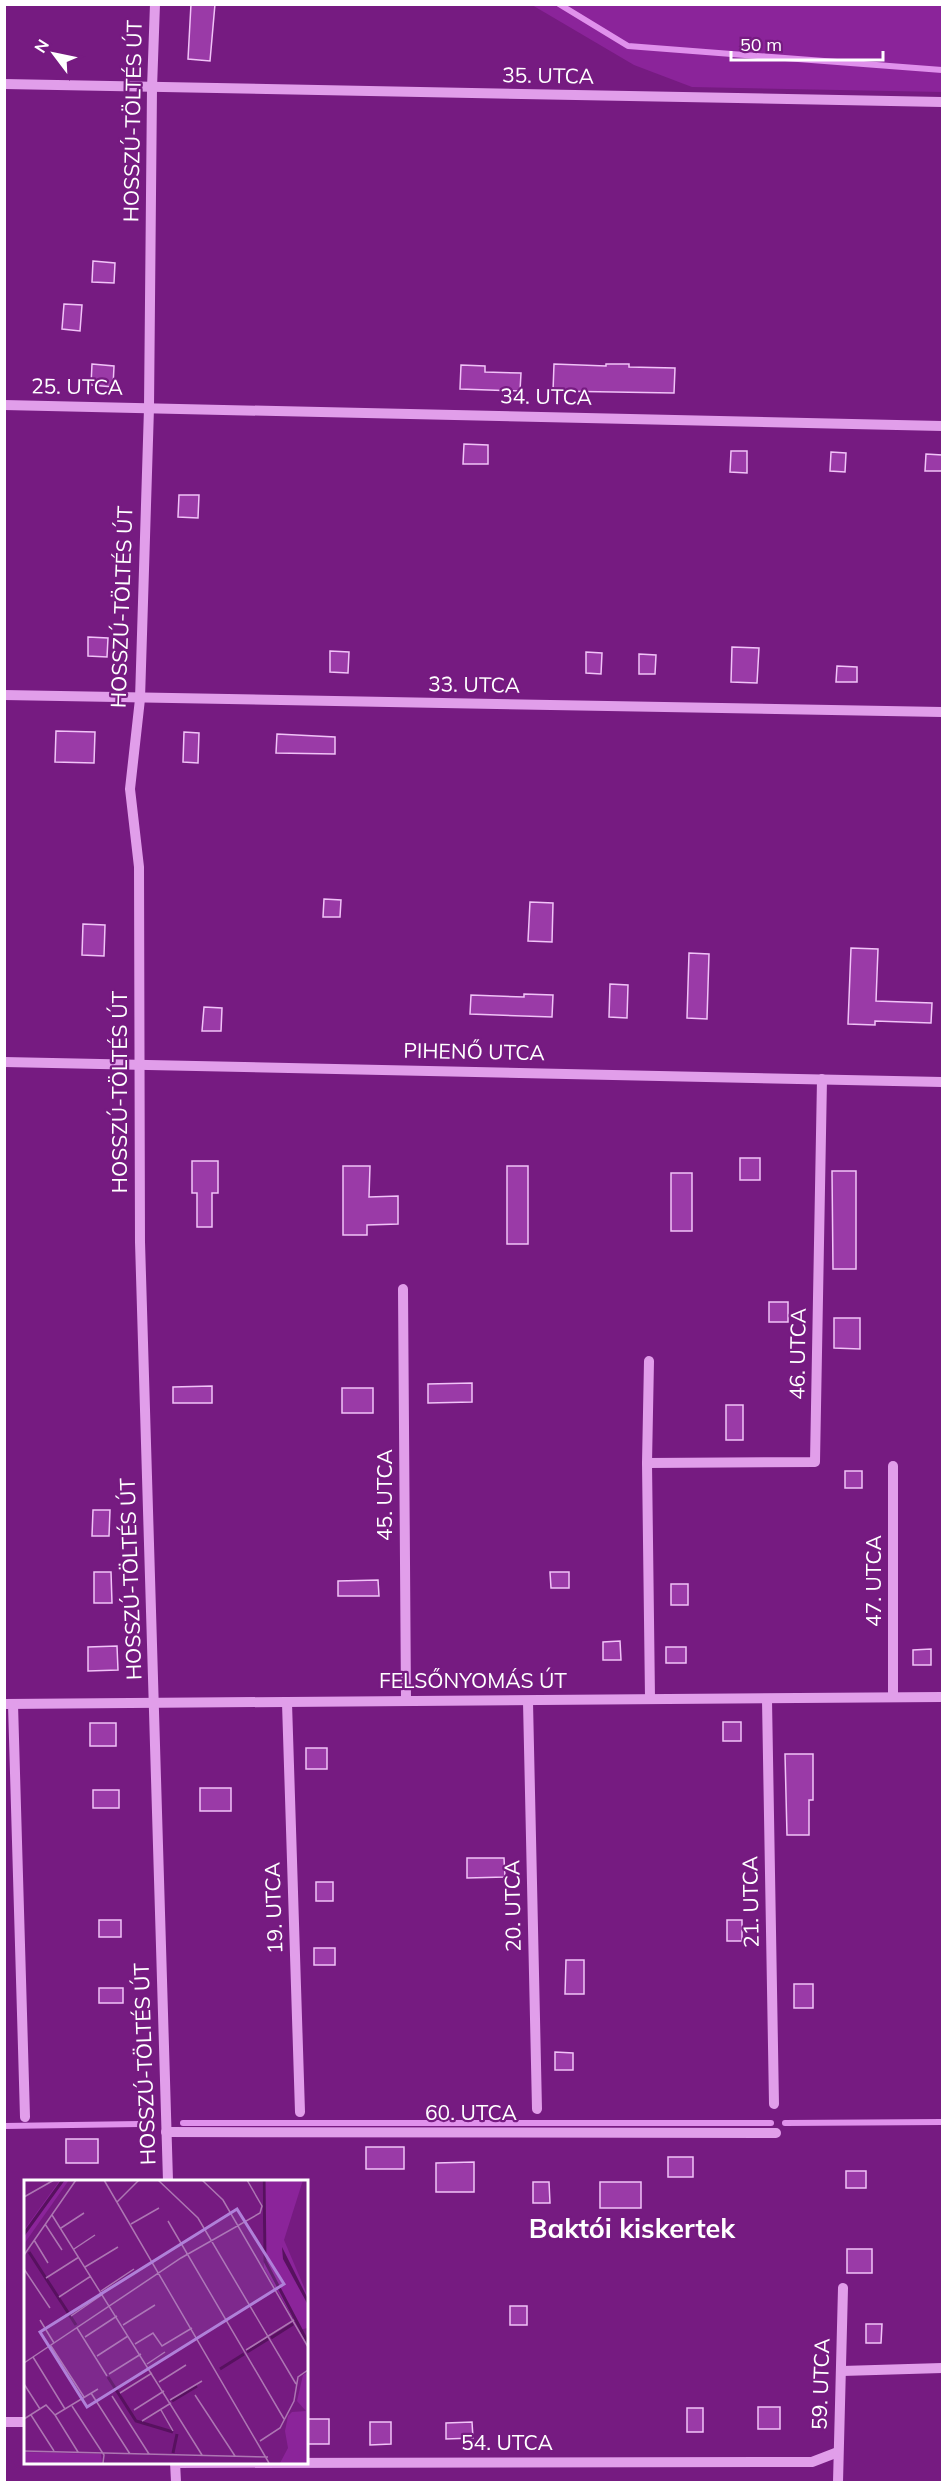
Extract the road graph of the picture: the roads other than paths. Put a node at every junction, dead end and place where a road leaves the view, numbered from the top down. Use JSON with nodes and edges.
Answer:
{"nodes":[{"id":1,"x":155,"y":4,"type":"edge"},
{"id":2,"x":4,"y":84,"type":"edge"},
{"id":3,"x":152,"y":88,"type":"junction"},
{"id":4,"x":942,"y":102,"type":"edge"},
{"id":5,"x":4,"y":405,"type":"edge"},
{"id":6,"x":149,"y":408,"type":"junction"},
{"id":7,"x":942,"y":426,"type":"edge"},
{"id":8,"x":4,"y":695,"type":"edge"},
{"id":9,"x":140,"y":699,"type":"junction"},
{"id":10,"x":942,"y":712,"type":"edge"},
{"id":11,"x":4,"y":1062,"type":"edge"},
{"id":12,"x":139,"y":1064,"type":"junction"},
{"id":13,"x":822,"y":1080,"type":"junction"},
{"id":14,"x":942,"y":1082,"type":"edge"},
{"id":15,"x":403,"y":1289,"type":"dead end"},
{"id":16,"x":649,"y":1361,"type":"dead end"},
{"id":17,"x":647,"y":1463,"type":"junction"},
{"id":18,"x":893,"y":1466,"type":"dead end"},
{"id":19,"x":893,"y":1696,"type":"junction"},
{"id":20,"x":942,"y":1697,"type":"edge"},
{"id":21,"x":650,"y":1698,"type":"junction"},
{"id":22,"x":406,"y":1700,"type":"junction"},
{"id":23,"x":767,"y":1700,"type":"junction"},
{"id":24,"x":154,"y":1702,"type":"junction"},
{"id":25,"x":528,"y":1702,"type":"junction"},
{"id":26,"x":287,"y":1703,"type":"junction"},
{"id":27,"x":9,"y":1704,"type":"edge"},
{"id":28,"x":774,"y":2104,"type":"dead end"},
{"id":29,"x":537,"y":2109,"type":"dead end"},
{"id":30,"x":300,"y":2112,"type":"dead end"},
{"id":31,"x":25,"y":2117,"type":"dead end"},
{"id":32,"x":166,"y":2132,"type":"junction"},
{"id":33,"x":776,"y":2133,"type":"dead end"},
{"id":34,"x":168,"y":2180,"type":"edge"},
{"id":35,"x":843,"y":2288,"type":"dead end"},
{"id":36,"x":942,"y":2368,"type":"edge"},
{"id":37,"x":842,"y":2371,"type":"junction"},
{"id":38,"x":4,"y":2422,"type":"edge"},
{"id":39,"x":24,"y":2422,"type":"edge"},
{"id":40,"x":838,"y":2452,"type":"junction"},
{"id":41,"x":308,"y":2462,"type":"edge"},
{"id":42,"x":175,"y":2463,"type":"edge"},
{"id":43,"x":176,"y":2482,"type":"edge"},
{"id":44,"x":838,"y":2482,"type":"edge"}],
"edges":[{"from":1,"to":3,"type":"street","name":"HOSSZÚ-TÖLTÉS ÚT"},
{"from":2,"to":3,"type":"street","name":"35. UTCA"},
{"from":3,"to":4,"type":"street","name":"35. UTCA"},
{"from":3,"to":6,"type":"street","name":"HOSSZÚ-TÖLTÉS ÚT"},
{"from":5,"to":6,"type":"street","name":"25. UTCA"},
{"from":6,"to":7,"type":"street","name":"34. UTCA"},
{"from":6,"to":9,"type":"street","name":"HOSSZÚ-TÖLTÉS ÚT"},
{"from":8,"to":9,"type":"street","name":"33. UTCA"},
{"from":9,"to":10,"type":"street","name":"33. UTCA"},
{"from":9,"to":12,"type":"street","name":"HOSSZÚ-TÖLTÉS ÚT"},
{"from":11,"to":12,"type":"street","name":"PIHENŐ UTCA"},
{"from":12,"to":13,"type":"street","name":"PIHENŐ UTCA"},
{"from":12,"to":24,"type":"street","name":"HOSSZÚ-TÖLTÉS ÚT"},
{"from":13,"to":14,"type":"street","name":"PIHENŐ UTCA"},
{"from":13,"to":17,"type":"street","name":"46. UTCA"},
{"from":15,"to":22,"type":"street","name":"45. UTCA"},
{"from":16,"to":17,"type":"street"},
{"from":17,"to":21,"type":"street"},
{"from":18,"to":19,"type":"street","name":"47. UTCA"},
{"from":19,"to":20,"type":"street","name":"FELSŐNYOMÁS ÚT"},
{"from":19,"to":23,"type":"street","name":"FELSŐNYOMÁS ÚT"},
{"from":21,"to":23,"type":"street","name":"FELSŐNYOMÁS ÚT"},
{"from":21,"to":25,"type":"street","name":"FELSŐNYOMÁS ÚT"},
{"from":22,"to":25,"type":"street","name":"FELSŐNYOMÁS ÚT"},
{"from":22,"to":26,"type":"street","name":"FELSŐNYOMÁS ÚT"},
{"from":23,"to":28,"type":"street","name":"21. UTCA"},
{"from":24,"to":26,"type":"street","name":"FELSŐNYOMÁS ÚT"},
{"from":24,"to":27,"type":"street","name":"FELSŐNYOMÁS ÚT"},
{"from":24,"to":32,"type":"street","name":"HOSSZÚ-TÖLTÉS ÚT"},
{"from":25,"to":29,"type":"street","name":"20. UTCA"},
{"from":26,"to":30,"type":"street","name":"19. UTCA"},
{"from":27,"to":31,"type":"street"},
{"from":32,"to":33,"type":"street","name":"60. UTCA"},
{"from":32,"to":34,"type":"street","name":"HOSSZÚ-TÖLTÉS ÚT"},
{"from":35,"to":37,"type":"street","name":"59. UTCA"},
{"from":36,"to":37,"type":"street"},
{"from":37,"to":40,"type":"street","name":"59. UTCA"},
{"from":38,"to":39,"type":"street"},
{"from":40,"to":41,"type":"street","name":"54. UTCA"},
{"from":40,"to":44,"type":"street","name":"59. UTCA"},
{"from":42,"to":43,"type":"street"}]}
